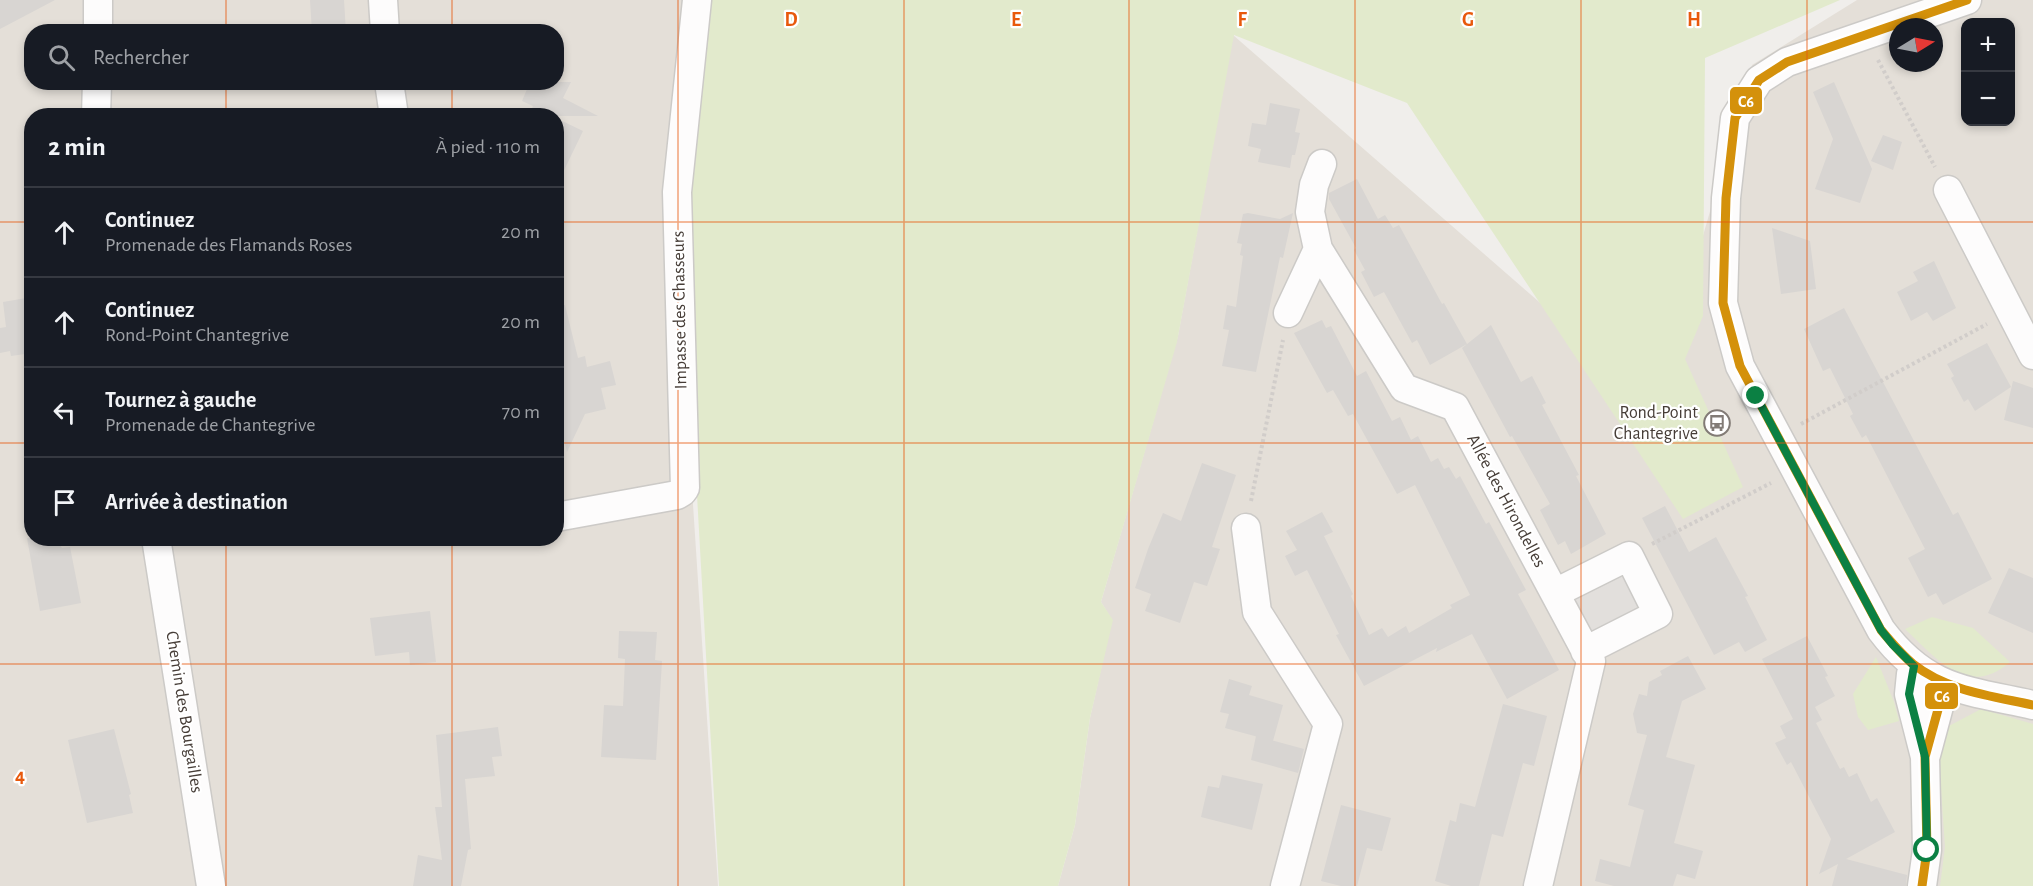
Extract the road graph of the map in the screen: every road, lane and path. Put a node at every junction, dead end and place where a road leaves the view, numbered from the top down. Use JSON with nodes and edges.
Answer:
{"nodes":[{"id":1,"x":98,"y":0,"type":"edge"},
{"id":2,"x":383,"y":0,"type":"edge"},
{"id":3,"x":698,"y":0,"type":"edge"},
{"id":4,"x":1967,"y":0,"type":"edge"},
{"id":5,"x":98,"y":24,"type":"edge"},
{"id":6,"x":384,"y":24,"type":"edge"},
{"id":7,"x":1867,"y":34,"type":"junction"},
{"id":8,"x":97,"y":90,"type":"edge"},
{"id":9,"x":390,"y":90,"type":"edge"},
{"id":10,"x":96,"y":108,"type":"edge"},
{"id":11,"x":393,"y":108,"type":"edge"},
{"id":12,"x":1322,"y":164,"type":"dead end"},
{"id":13,"x":1948,"y":190,"type":"joint"},
{"id":14,"x":1318,"y":249,"type":"junction"},
{"id":15,"x":1288,"y":313,"type":"joint"},
{"id":16,"x":2014,"y":318,"type":"junction"},
{"id":17,"x":2033,"y":356,"type":"edge"},
{"id":18,"x":1777,"y":436,"type":"junction"},
{"id":19,"x":1778,"y":479,"type":"dead end"},
{"id":20,"x":564,"y":516,"type":"edge"},
{"id":21,"x":1246,"y":528,"type":"joint"},
{"id":22,"x":157,"y":546,"type":"edge"},
{"id":23,"x":1629,"y":556,"type":"junction"},
{"id":24,"x":1555,"y":593,"type":"junction"},
{"id":25,"x":1585,"y":651,"type":"junction"},
{"id":26,"x":1914,"y":666,"type":"junction"},
{"id":27,"x":1945,"y":684,"type":"junction"},
{"id":28,"x":2033,"y":705,"type":"edge"},
{"id":29,"x":1925,"y":757,"type":"junction"},
{"id":30,"x":211,"y":886,"type":"edge"},
{"id":31,"x":1285,"y":886,"type":"edge"},
{"id":32,"x":1538,"y":886,"type":"edge"},
{"id":33,"x":1922,"y":886,"type":"edge"}],
"edges":[{"from":1,"to":5,"type":"street"},
{"from":2,"to":6,"type":"street"},
{"from":3,"to":20,"type":"street","name":"Impasse des Chasseurs"},
{"from":4,"to":7,"type":"street"},
{"from":7,"to":13,"type":"path"},
{"from":7,"to":18,"type":"street"},
{"from":8,"to":10,"type":"street"},
{"from":9,"to":11,"type":"street"},
{"from":12,"to":14,"type":"street","name":"Allée des Hirondelles"},
{"from":13,"to":16,"type":"street"},
{"from":14,"to":15,"type":"street"},
{"from":14,"to":24,"type":"street","name":"Allée des Hirondelles"},
{"from":15,"to":21,"type":"path"},
{"from":16,"to":17,"type":"street"},
{"from":16,"to":18,"type":"path"},
{"from":18,"to":26,"type":"street"},
{"from":19,"to":23,"type":"path"},
{"from":21,"to":31,"type":"street"},
{"from":22,"to":30,"type":"street","name":"Chemin des Bourgailles"},
{"from":23,"to":24,"type":"street"},
{"from":23,"to":25,"type":"street"},
{"from":24,"to":25,"type":"street","name":"Allée des Hirondelles"},
{"from":25,"to":32,"type":"street","name":"Allée des Hirondelles"},
{"from":26,"to":27,"type":"street"},
{"from":26,"to":29,"type":"street"},
{"from":27,"to":28,"type":"street"},
{"from":27,"to":29,"type":"street"},
{"from":29,"to":33,"type":"street"}]}
